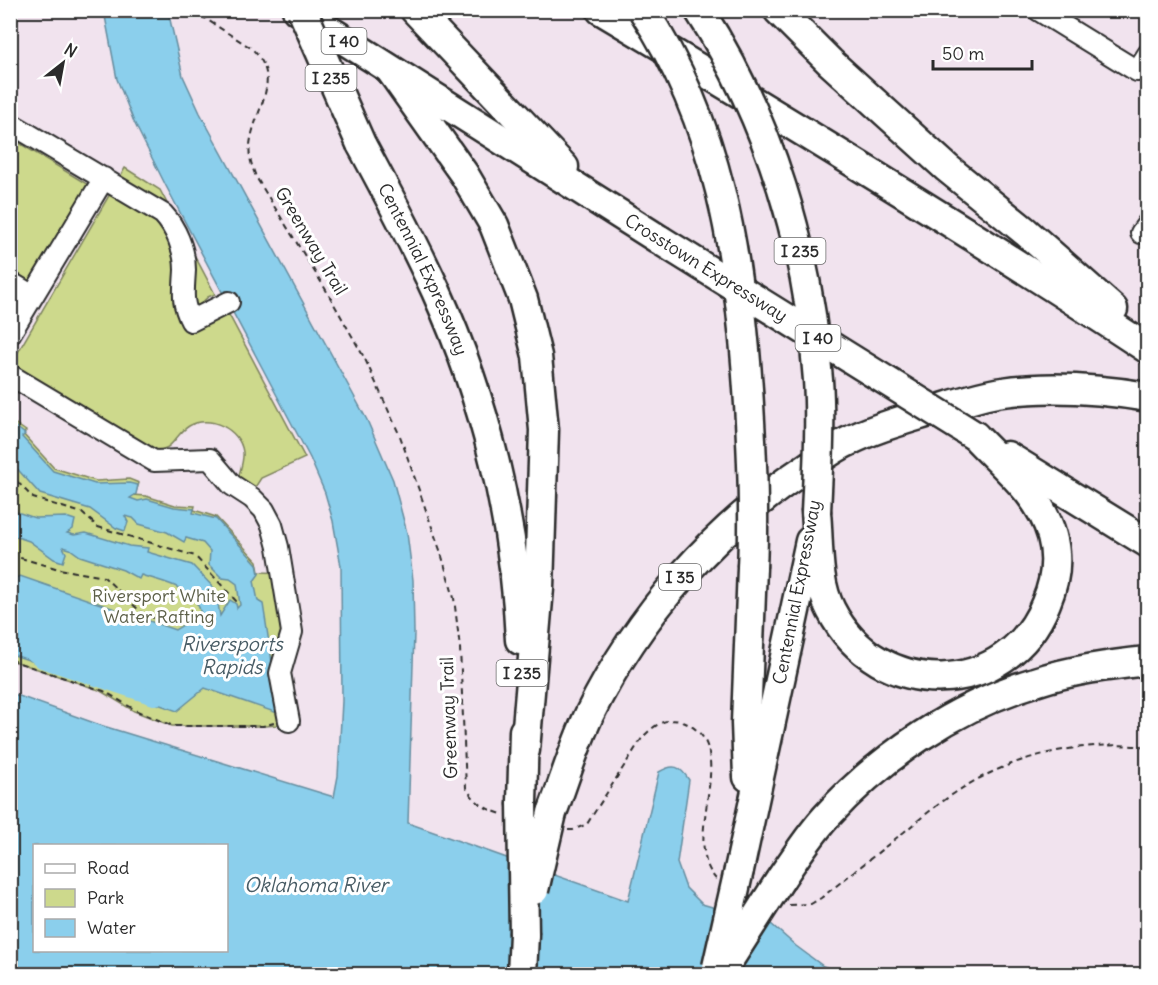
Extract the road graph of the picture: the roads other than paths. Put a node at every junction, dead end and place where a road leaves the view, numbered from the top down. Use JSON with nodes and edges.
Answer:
{"nodes":[{"id":1,"x":297,"y":10,"type":"edge"},
{"id":2,"x":302,"y":10,"type":"edge"},
{"id":3,"x":415,"y":10,"type":"edge"},
{"id":4,"x":601,"y":10,"type":"edge"},
{"id":5,"x":643,"y":10,"type":"edge"},
{"id":6,"x":699,"y":10,"type":"edge"},
{"id":7,"x":778,"y":10,"type":"edge"},
{"id":8,"x":1038,"y":10,"type":"edge"},
{"id":9,"x":1148,"y":54,"type":"edge"},
{"id":10,"x":391,"y":71,"type":"junction"},
{"id":11,"x":10,"y":123,"type":"edge"},
{"id":12,"x":104,"y":178,"type":"junction"},
{"id":13,"x":595,"y":199,"type":"junction"},
{"id":14,"x":10,"y":282,"type":"edge"},
{"id":15,"x":33,"y":296,"type":"junction"},
{"id":16,"x":229,"y":302,"type":"dead end"},
{"id":17,"x":12,"y":330,"type":"edge"},
{"id":18,"x":1148,"y":341,"type":"edge"},
{"id":19,"x":1148,"y":350,"type":"edge"},
{"id":20,"x":10,"y":375,"type":"edge"},
{"id":21,"x":1148,"y":397,"type":"edge"},
{"id":22,"x":975,"y":436,"type":"junction"},
{"id":23,"x":816,"y":512,"type":"junction"},
{"id":24,"x":1148,"y":543,"type":"edge"},
{"id":25,"x":1148,"y":661,"type":"edge"},
{"id":26,"x":285,"y":712,"type":"road end"},
{"id":27,"x":525,"y":750,"type":"junction"},
{"id":28,"x":750,"y":815,"type":"junction"},
{"id":29,"x":524,"y":934,"type":"junction"},
{"id":30,"x":522,"y":975,"type":"edge"},
{"id":31,"x":715,"y":975,"type":"edge"},
{"id":32,"x":720,"y":975,"type":"edge"}],
"edges":[{"from":1,"to":10,"type":"highway","name":"Crosstown Expressway","number":"I 40"},
{"from":2,"to":27,"type":"highway","name":"Centennial Expressway","number":"I 235","bridge":true},
{"from":3,"to":13,"type":"highway"},
{"from":4,"to":19,"type":"highway"},
{"from":5,"to":28,"type":"highway","bridge":true},
{"from":6,"to":23,"type":"highway","name":"Centennial Expressway","number":"I 235","bridge":true},
{"from":7,"to":18,"type":"highway"},
{"from":8,"to":9,"type":"street"},
{"from":10,"to":13,"type":"highway","name":"Crosstown Expressway","number":"I 40"},
{"from":10,"to":27,"type":"highway"},
{"from":11,"to":12,"type":"street"},
{"from":12,"to":15,"type":"street"},
{"from":12,"to":16,"type":"street"},
{"from":13,"to":22,"type":"highway","name":"Crosstown Expressway","number":"I 40","bridge":true},
{"from":14,"to":15,"type":"street"},
{"from":15,"to":17,"type":"street"},
{"from":20,"to":26,"type":"street"},
{"from":21,"to":29,"type":"highway","number":"I 35","bridge":true},
{"from":22,"to":23,"type":"highway"},
{"from":22,"to":24,"type":"highway","name":"Crosstown Expressway","number":"I 40"},
{"from":23,"to":28,"type":"highway","name":"Centennial Expressway","number":"I 235"},
{"from":25,"to":32,"type":"highway","bridge":true},
{"from":27,"to":29,"type":"highway","name":"Centennial Expressway","number":"I 235","bridge":true},
{"from":28,"to":31,"type":"highway","name":"Centennial Expressway","number":"I 235","bridge":true},
{"from":29,"to":30,"type":"highway","number":"I 35"}]}
